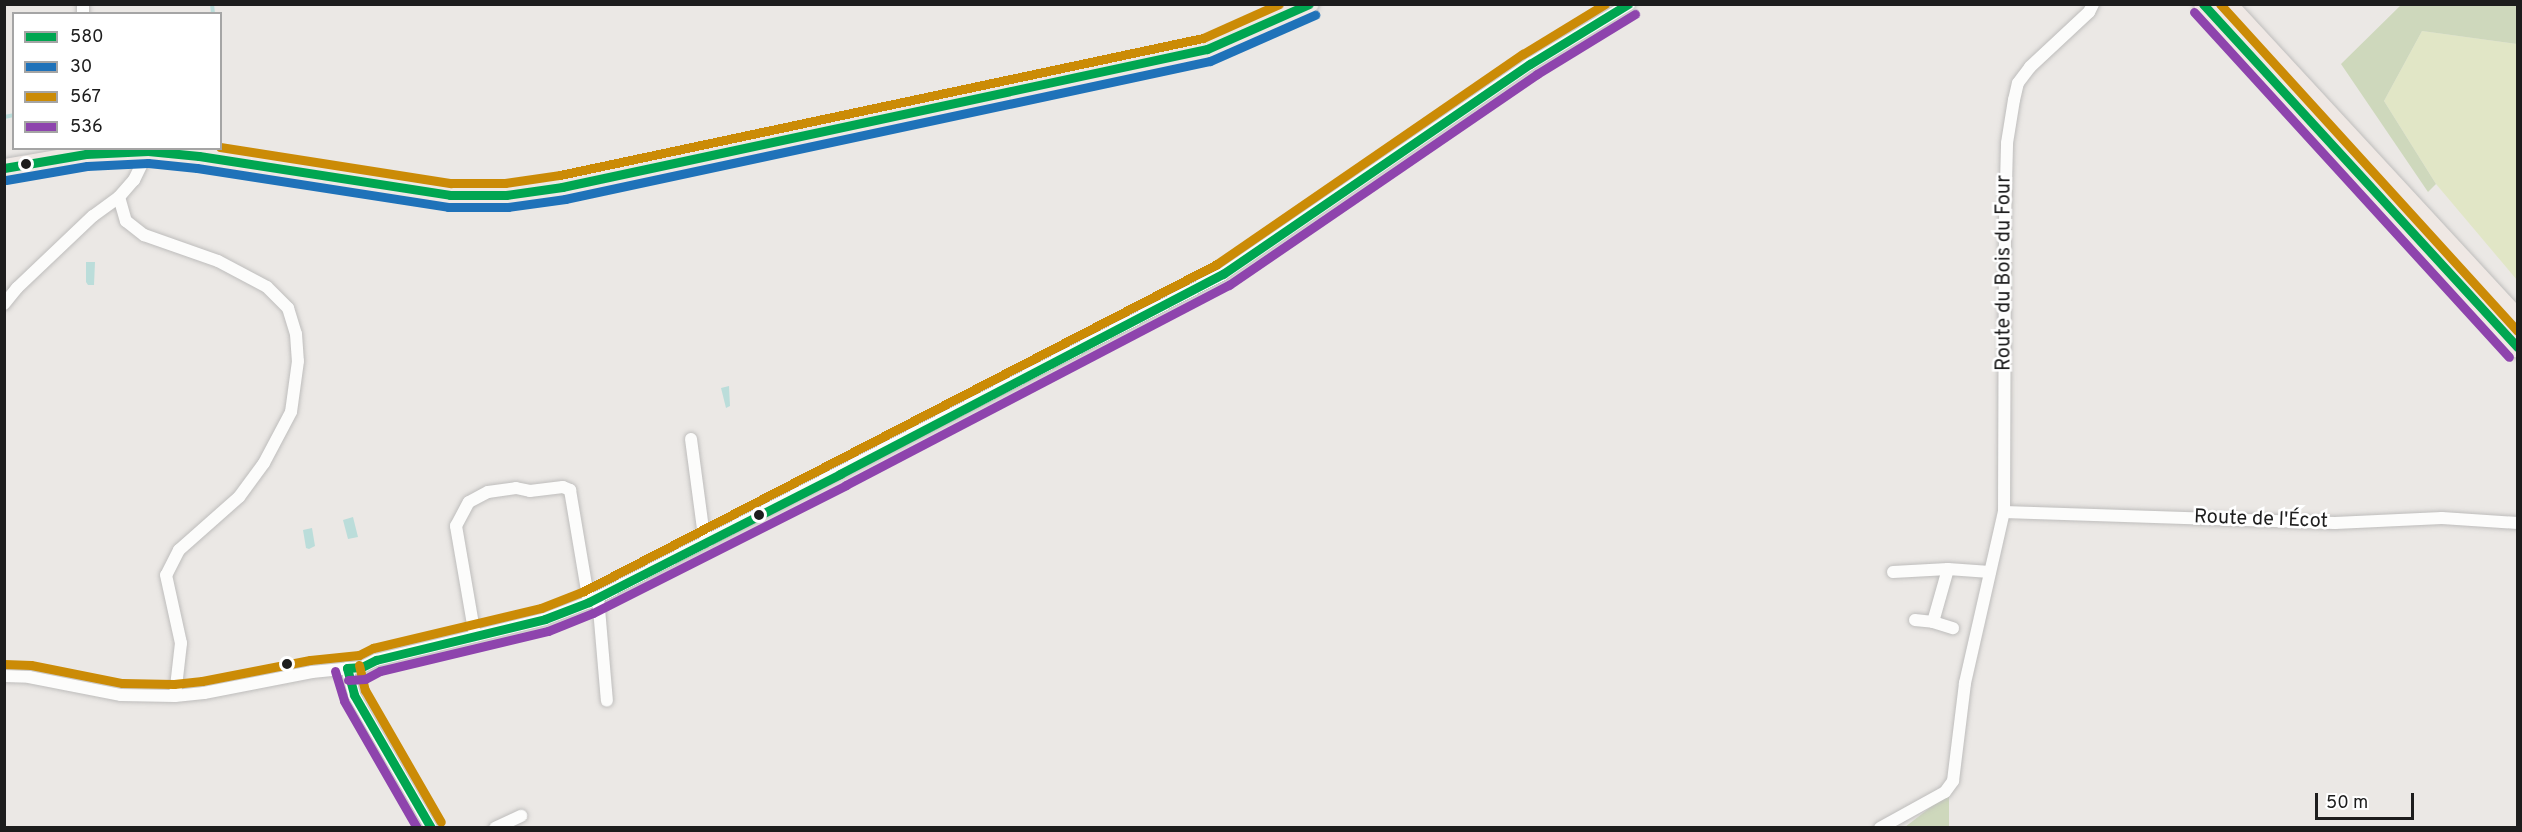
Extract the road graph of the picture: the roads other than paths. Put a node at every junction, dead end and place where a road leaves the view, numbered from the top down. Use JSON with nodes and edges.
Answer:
{"nodes":[{"id":1,"x":1310,"y":4,"type":"edge"},
{"id":2,"x":1629,"y":4,"type":"edge"},
{"id":3,"x":2093,"y":4,"type":"edge"},
{"id":4,"x":2203,"y":4,"type":"edge"},
{"id":5,"x":2228,"y":4,"type":"edge"},
{"id":6,"x":2237,"y":4,"type":"edge"},
{"id":7,"x":2282,"y":61,"type":"junction"},
{"id":8,"x":86,"y":151,"type":"edge"},
{"id":9,"x":148,"y":152,"type":"junction"},
{"id":10,"x":4,"y":168,"type":"edge"},
{"id":11,"x":119,"y":197,"type":"junction"},
{"id":12,"x":4,"y":304,"type":"edge"},
{"id":13,"x":2517,"y":318,"type":"edge"},
{"id":14,"x":2517,"y":349,"type":"edge"},
{"id":15,"x":692,"y":439,"type":"dead end"},
{"id":16,"x":2004,"y":512,"type":"junction"},
{"id":17,"x":2517,"y":523,"type":"edge"},
{"id":18,"x":708,"y":541,"type":"junction"},
{"id":19,"x":1948,"y":569,"type":"junction"},
{"id":20,"x":1893,"y":572,"type":"dead end"},
{"id":21,"x":1990,"y":572,"type":"junction"},
{"id":22,"x":593,"y":599,"type":"junction"},
{"id":23,"x":1916,"y":620,"type":"dead end"},
{"id":24,"x":1933,"y":622,"type":"junction"},
{"id":25,"x":1953,"y":628,"type":"dead end"},
{"id":26,"x":475,"y":636,"type":"junction"},
{"id":27,"x":347,"y":668,"type":"junction"},
{"id":28,"x":4,"y":676,"type":"edge"},
{"id":29,"x":175,"y":696,"type":"junction"},
{"id":30,"x":607,"y":701,"type":"dead end"},
{"id":31,"x":521,"y":816,"type":"dead end"},
{"id":32,"x":431,"y":828,"type":"edge"},
{"id":33,"x":495,"y":828,"type":"edge"},
{"id":34,"x":1880,"y":828,"type":"edge"}],
"edges":[{"from":1,"to":9,"type":"main road"},
{"from":2,"to":18,"type":"street"},
{"from":3,"to":16,"type":"street","name":"Route du Bois du Four"},
{"from":4,"to":14,"type":"main road"},
{"from":5,"to":7,"type":"main road"},
{"from":6,"to":7,"type":"main road"},
{"from":7,"to":13,"type":"main road"},
{"from":8,"to":9,"type":"main road"},
{"from":8,"to":10,"type":"main road"},
{"from":9,"to":11,"type":"street"},
{"from":11,"to":12,"type":"street"},
{"from":11,"to":29,"type":"street"},
{"from":15,"to":18,"type":"street"},
{"from":16,"to":17,"type":"street","name":"Route de l'Écot"},
{"from":16,"to":21,"type":"street","name":"Route du Bois du Four"},
{"from":18,"to":22,"type":"street"},
{"from":19,"to":20,"type":"street"},
{"from":19,"to":21,"type":"street"},
{"from":19,"to":24,"type":"street"},
{"from":21,"to":34,"type":"street","name":"Route du Bois du Four"},
{"from":22,"to":26,"type":"street"},
{"from":22,"to":26,"type":"street"},
{"from":22,"to":30,"type":"street"},
{"from":23,"to":24,"type":"street"},
{"from":24,"to":25,"type":"street"},
{"from":26,"to":27,"type":"street"},
{"from":27,"to":29,"type":"street"},
{"from":27,"to":32,"type":"street"},
{"from":28,"to":29,"type":"street"},
{"from":31,"to":33,"type":"street"}]}
